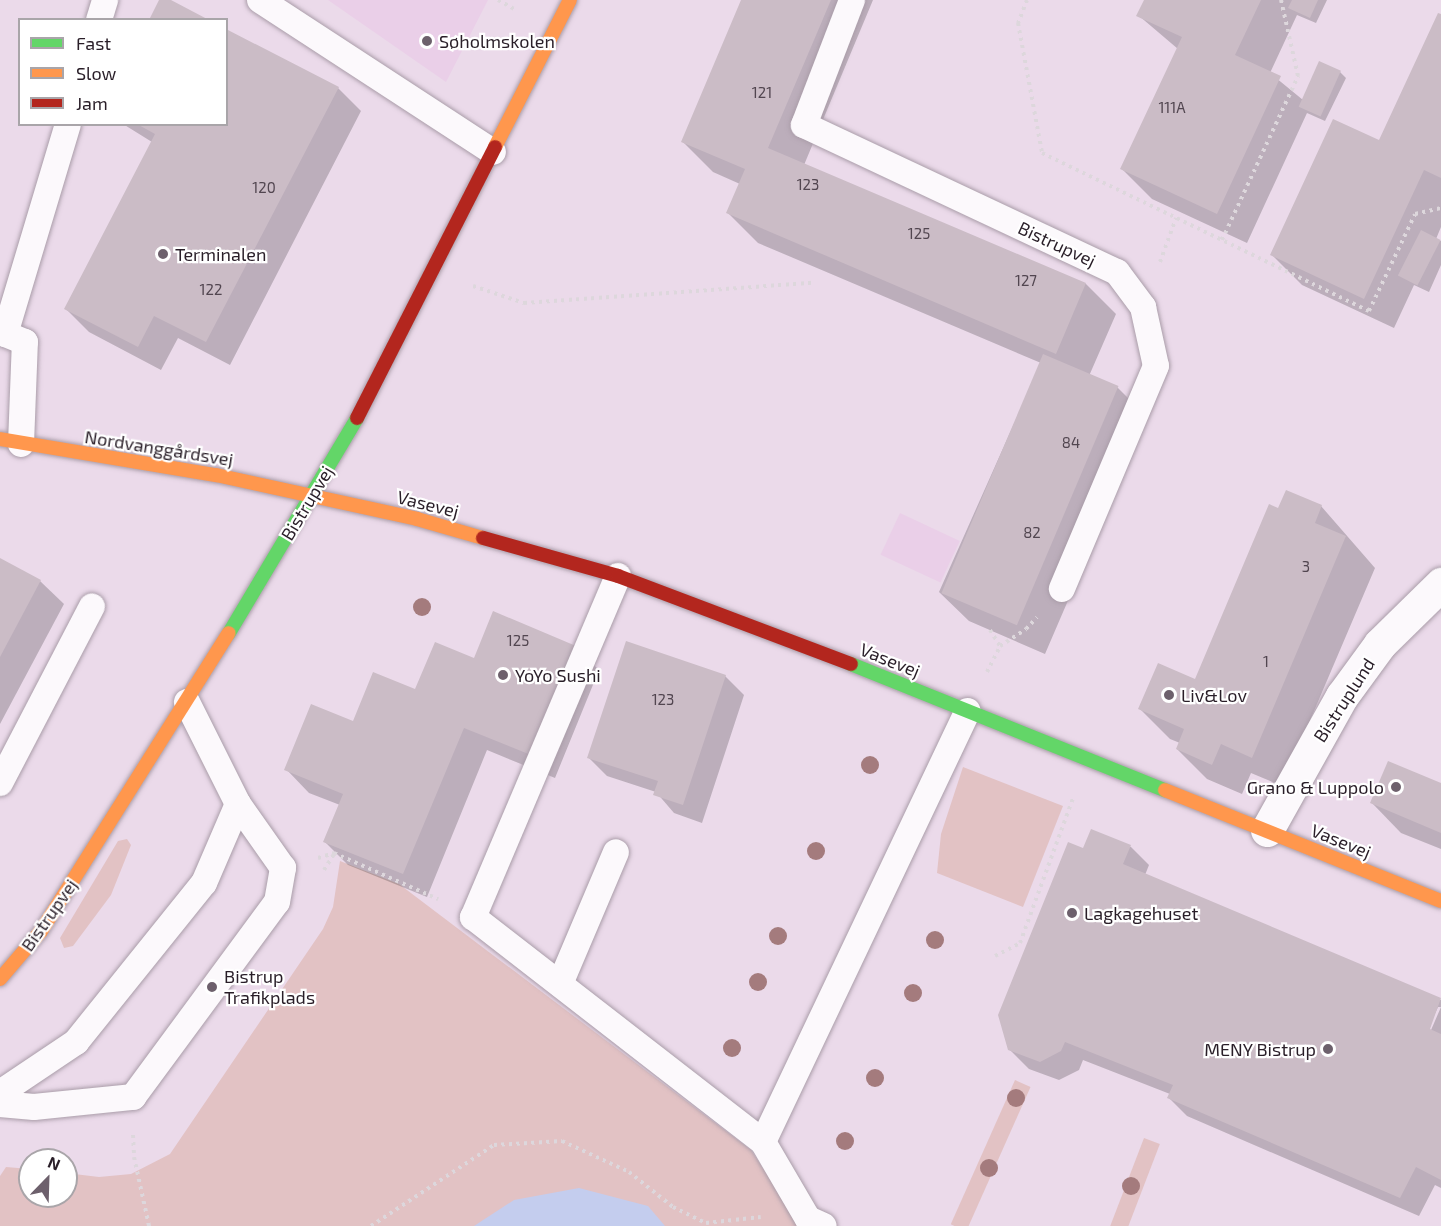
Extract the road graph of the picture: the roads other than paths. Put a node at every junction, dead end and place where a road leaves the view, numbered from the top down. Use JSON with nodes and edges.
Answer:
{"nodes":[{"id":1,"x":105,"y":0,"type":"edge"},
{"id":2,"x":260,"y":0,"type":"edge"},
{"id":3,"x":570,"y":0,"type":"edge"},
{"id":4,"x":852,"y":0,"type":"edge"},
{"id":5,"x":100,"y":18,"type":"edge"},
{"id":6,"x":67,"y":126,"type":"edge"},
{"id":7,"x":493,"y":152,"type":"junction"},
{"id":8,"x":10,"y":441,"type":"edge"},
{"id":9,"x":312,"y":496,"type":"junction"},
{"id":10,"x":618,"y":576,"type":"junction"},
{"id":11,"x":1441,"y":584,"type":"edge"},
{"id":12,"x":1062,"y":589,"type":"dead end"},
{"id":13,"x":92,"y":606,"type":"dead end"},
{"id":14,"x":187,"y":702,"type":"junction"},
{"id":15,"x":968,"y":711,"type":"junction"},
{"id":16,"x":0,"y":783,"type":"edge"},
{"id":17,"x":238,"y":804,"type":"junction"},
{"id":18,"x":1267,"y":830,"type":"junction"},
{"id":19,"x":616,"y":852,"type":"dead end"},
{"id":20,"x":1441,"y":901,"type":"edge"},
{"id":21,"x":0,"y":980,"type":"edge"},
{"id":22,"x":560,"y":984,"type":"junction"},
{"id":23,"x":0,"y":1093,"type":"edge"},
{"id":24,"x":0,"y":1104,"type":"edge"},
{"id":25,"x":763,"y":1142,"type":"junction"},
{"id":26,"x":824,"y":1226,"type":"edge"}],
"edges":[{"from":1,"to":5,"type":"lane"},
{"from":2,"to":7,"type":"lane"},
{"from":3,"to":7,"type":"street","name":"Bistrupvej"},
{"from":4,"to":12,"type":"lane","name":"Bistrupvej"},
{"from":6,"to":8,"type":"lane"},
{"from":7,"to":9,"type":"street","name":"Bistrupvej"},
{"from":8,"to":9,"type":"street","name":"Nordvanggårdsvej"},
{"from":9,"to":10,"type":"street","name":"Vasevej"},
{"from":9,"to":14,"type":"street","name":"Bistrupvej"},
{"from":10,"to":15,"type":"street","name":"Vasevej"},
{"from":10,"to":22,"type":"lane"},
{"from":11,"to":18,"type":"street","name":"Bistruplund"},
{"from":13,"to":16,"type":"lane"},
{"from":14,"to":17,"type":"lane"},
{"from":14,"to":21,"type":"street","name":"Bistrupvej"},
{"from":15,"to":18,"type":"street","name":"Vasevej"},
{"from":15,"to":25,"type":"lane"},
{"from":17,"to":23,"type":"lane"},
{"from":17,"to":24,"type":"lane"},
{"from":18,"to":20,"type":"street","name":"Vasevej"},
{"from":19,"to":22,"type":"lane"},
{"from":22,"to":25,"type":"lane"},
{"from":25,"to":26,"type":"lane"}]}
